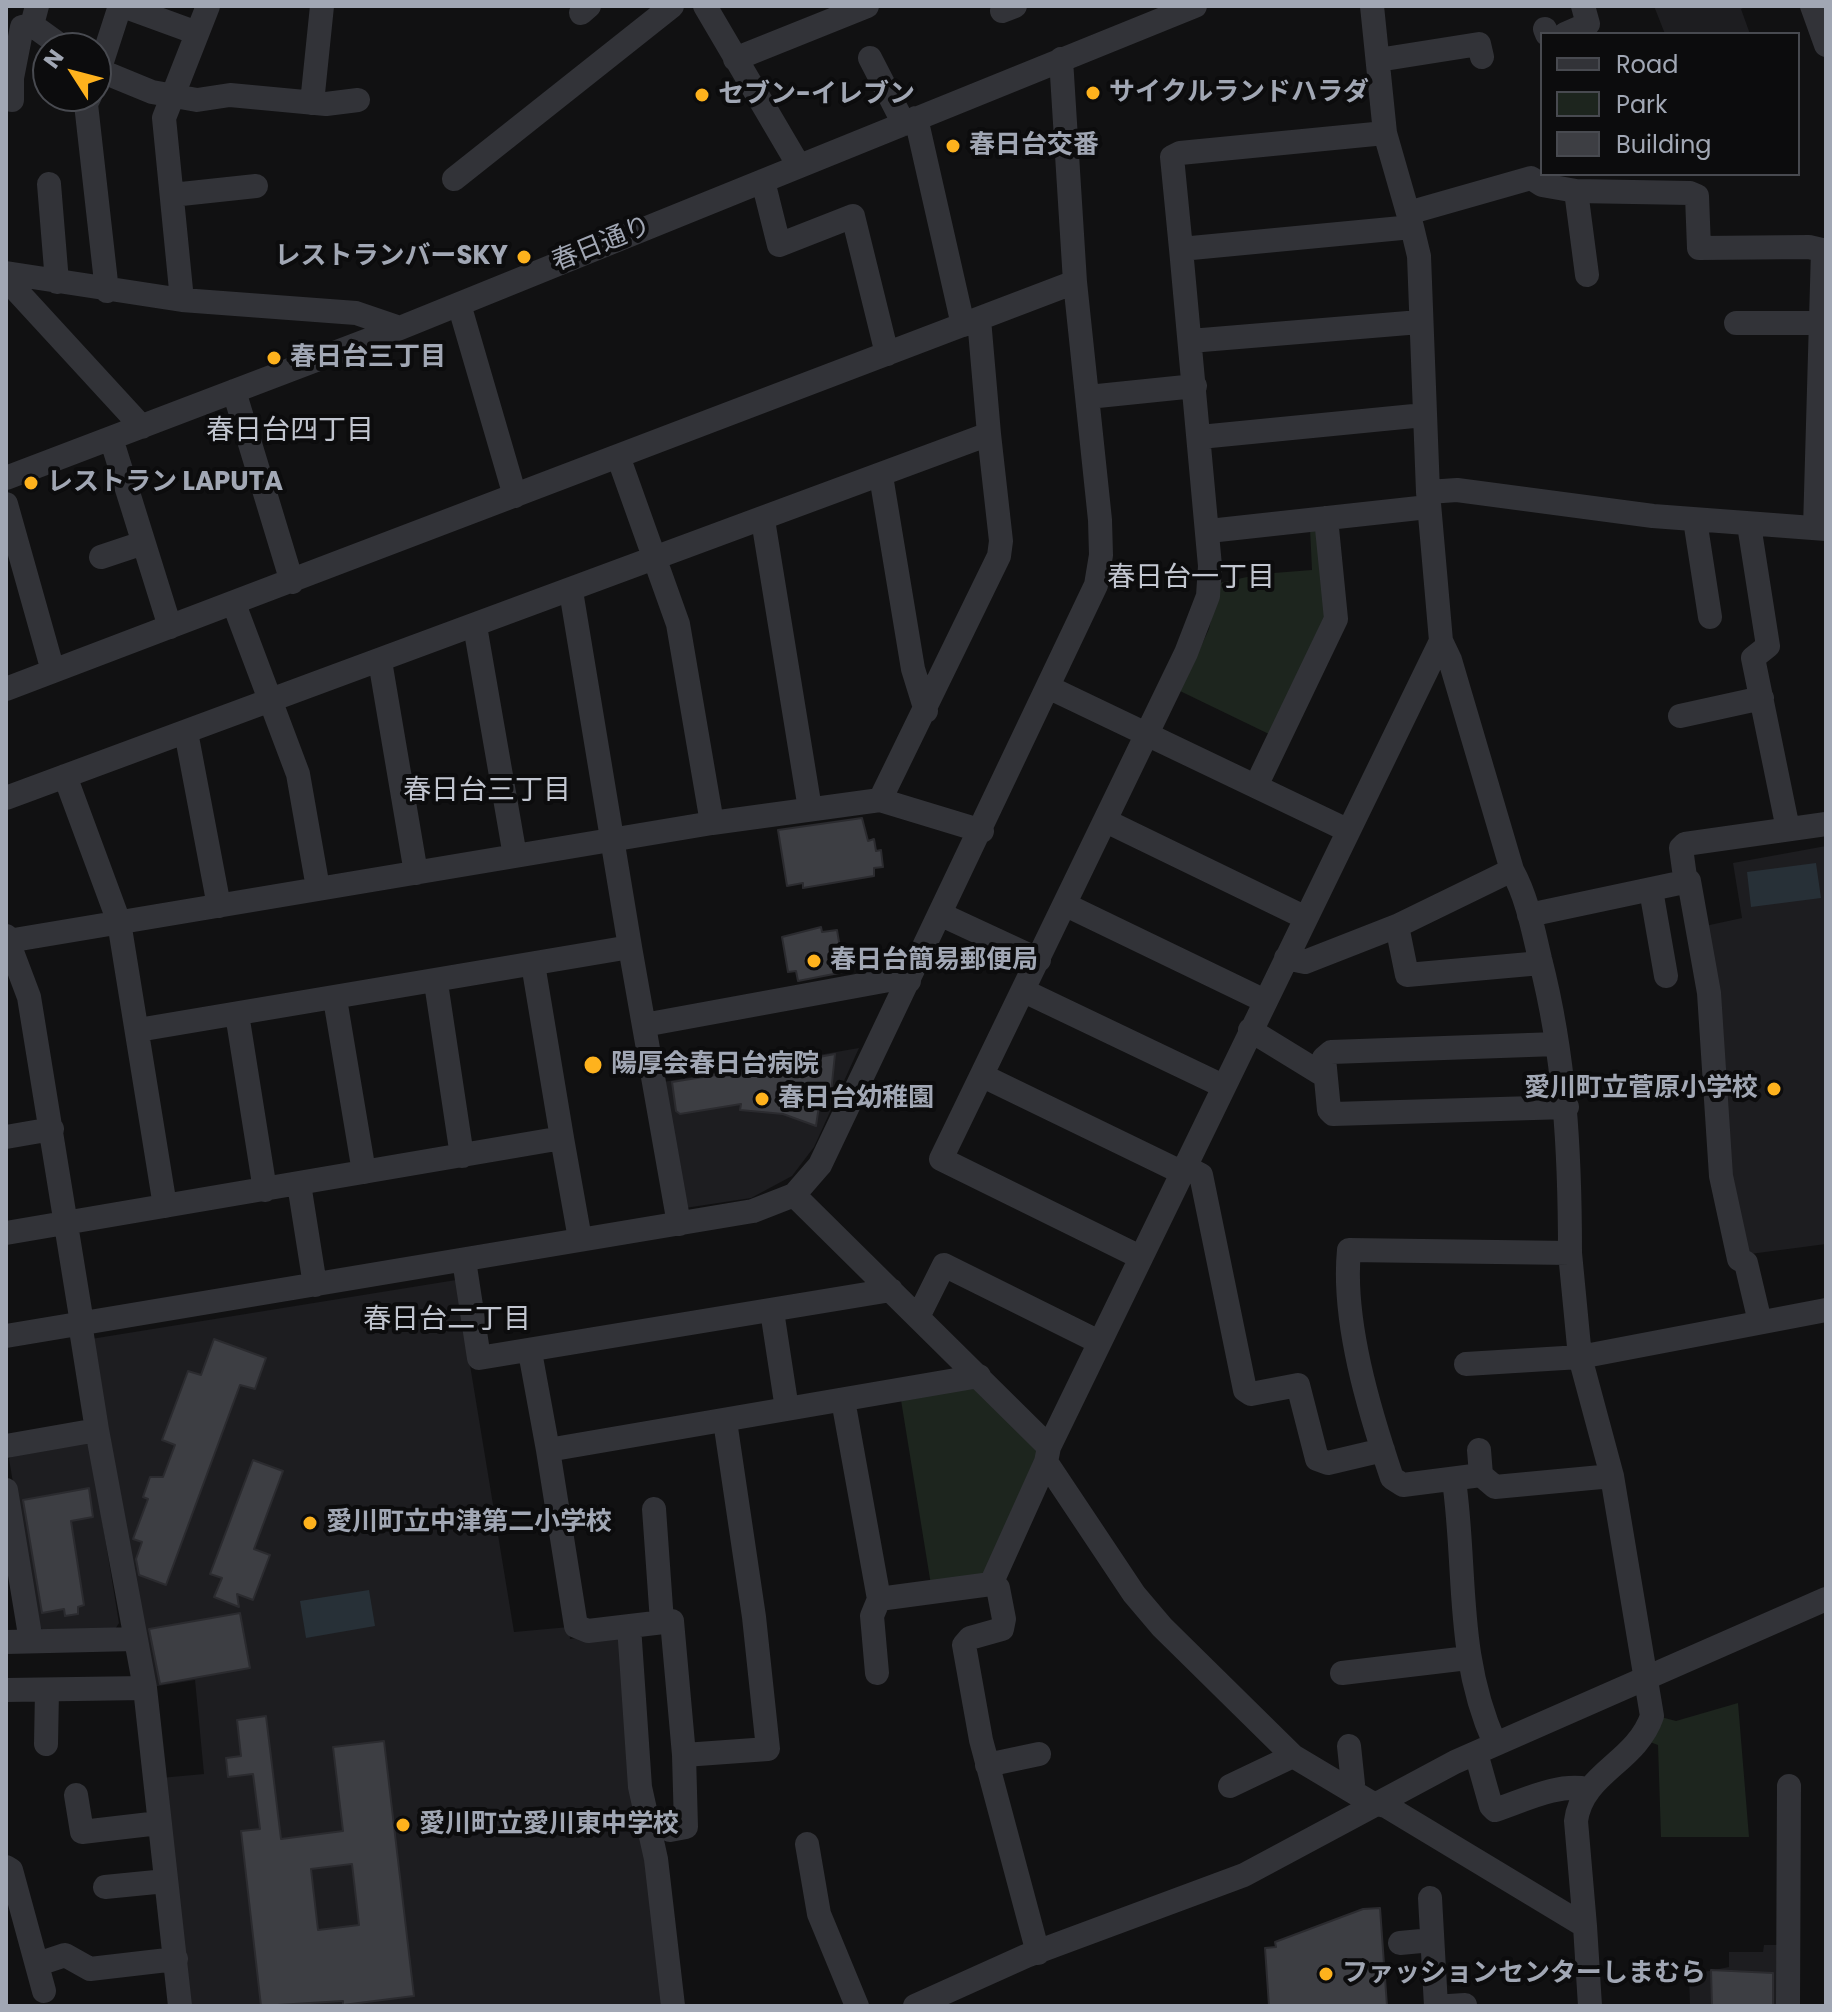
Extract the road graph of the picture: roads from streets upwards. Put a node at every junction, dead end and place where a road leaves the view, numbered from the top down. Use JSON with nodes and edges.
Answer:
{"nodes":[{"id":1,"x":121,"y":6,"type":"edge"},
{"id":2,"x":208,"y":6,"type":"edge"},
{"id":3,"x":322,"y":6,"type":"edge"},
{"id":4,"x":672,"y":6,"type":"edge"},
{"id":5,"x":705,"y":6,"type":"edge"},
{"id":6,"x":867,"y":6,"type":"edge"},
{"id":7,"x":1195,"y":6,"type":"edge"},
{"id":8,"x":1372,"y":6,"type":"edge"},
{"id":9,"x":1583,"y":6,"type":"edge"},
{"id":10,"x":1812,"y":6,"type":"edge"},
{"id":11,"x":832,"y":12,"type":"edge"},
{"id":12,"x":1156,"y":12,"type":"edge"},
{"id":13,"x":35,"y":16,"type":"edge"},
{"id":14,"x":50,"y":32,"type":"edge"},
{"id":15,"x":111,"y":32,"type":"edge"},
{"id":16,"x":1552,"y":32,"type":"edge"},
{"id":17,"x":197,"y":33,"type":"junction"},
{"id":18,"x":1479,"y":44,"type":"dead end"},
{"id":19,"x":1826,"y":45,"type":"edge"},
{"id":20,"x":870,"y":58,"type":"dead end"},
{"id":21,"x":735,"y":59,"type":"junction"},
{"id":22,"x":1061,"y":59,"type":"junction"},
{"id":23,"x":1378,"y":60,"type":"junction"},
{"id":24,"x":112,"y":79,"type":"edge"},
{"id":25,"x":170,"y":97,"type":"junction"},
{"id":26,"x":12,"y":100,"type":"dead end"},
{"id":27,"x":358,"y":100,"type":"dead end"},
{"id":28,"x":312,"y":103,"type":"junction"},
{"id":29,"x":87,"y":112,"type":"edge"},
{"id":30,"x":910,"y":121,"type":"junction"},
{"id":31,"x":1385,"y":133,"type":"junction"},
{"id":32,"x":799,"y":166,"type":"junction"},
{"id":33,"x":454,"y":179,"type":"dead end"},
{"id":34,"x":763,"y":181,"type":"junction"},
{"id":35,"x":49,"y":184,"type":"dead end"},
{"id":36,"x":256,"y":186,"type":"dead end"},
{"id":37,"x":1576,"y":191,"type":"junction"},
{"id":38,"x":172,"y":195,"type":"junction"},
{"id":39,"x":1410,"y":220,"type":"junction"},
{"id":40,"x":1181,"y":249,"type":"junction"},
{"id":41,"x":1824,"y":250,"type":"edge"},
{"id":42,"x":1590,"y":263,"type":"dead end"},
{"id":43,"x":6,"y":273,"type":"edge"},
{"id":44,"x":6,"y":279,"type":"edge"},
{"id":45,"x":57,"y":282,"type":"junction"},
{"id":46,"x":1075,"y":282,"type":"junction"},
{"id":47,"x":107,"y":291,"type":"junction"},
{"id":48,"x":182,"y":300,"type":"junction"},
{"id":49,"x":459,"y":304,"type":"junction"},
{"id":50,"x":971,"y":322,"type":"junction"},
{"id":51,"x":1420,"y":322,"type":"junction"},
{"id":52,"x":1736,"y":323,"type":"dead end"},
{"id":53,"x":1820,"y":323,"type":"junction"},
{"id":54,"x":400,"y":328,"type":"junction"},
{"id":55,"x":1190,"y":341,"type":"junction"},
{"id":56,"x":887,"y":354,"type":"junction"},
{"id":57,"x":1195,"y":386,"type":"junction"},
{"id":58,"x":234,"y":391,"type":"junction"},
{"id":59,"x":1088,"y":397,"type":"junction"},
{"id":60,"x":1424,"y":415,"type":"junction"},
{"id":61,"x":142,"y":427,"type":"junction"},
{"id":62,"x":989,"y":434,"type":"junction"},
{"id":63,"x":1200,"y":437,"type":"junction"},
{"id":64,"x":111,"y":438,"type":"junction"},
{"id":65,"x":618,"y":456,"type":"junction"},
{"id":66,"x":881,"y":476,"type":"junction"},
{"id":67,"x":6,"y":478,"type":"edge"},
{"id":68,"x":515,"y":496,"type":"junction"},
{"id":69,"x":1428,"y":499,"type":"junction"},
{"id":70,"x":6,"y":504,"type":"edge"},
{"id":71,"x":1326,"y":518,"type":"junction"},
{"id":72,"x":763,"y":520,"type":"junction"},
{"id":73,"x":1695,"y":520,"type":"junction"},
{"id":74,"x":1749,"y":525,"type":"junction"},
{"id":75,"x":1821,"y":528,"type":"edge"},
{"id":76,"x":1209,"y":531,"type":"junction"},
{"id":77,"x":143,"y":543,"type":"junction"},
{"id":78,"x":101,"y":557,"type":"dead end"},
{"id":79,"x":656,"y":559,"type":"junction"},
{"id":80,"x":292,"y":582,"type":"junction"},
{"id":81,"x":571,"y":591,"type":"junction"},
{"id":82,"x":234,"y":604,"type":"junction"},
{"id":83,"x":1710,"y":617,"type":"dead end"},
{"id":84,"x":475,"y":626,"type":"junction"},
{"id":85,"x":170,"y":627,"type":"junction"},
{"id":86,"x":1441,"y":641,"type":"junction"},
{"id":87,"x":380,"y":661,"type":"junction"},
{"id":88,"x":53,"y":671,"type":"junction"},
{"id":89,"x":1050,"y":688,"type":"junction"},
{"id":90,"x":6,"y":689,"type":"edge"},
{"id":91,"x":1762,"y":698,"type":"junction"},
{"id":92,"x":272,"y":700,"type":"junction"},
{"id":93,"x":926,"y":711,"type":"junction"},
{"id":94,"x":1680,"y":716,"type":"dead end"},
{"id":95,"x":186,"y":732,"type":"junction"},
{"id":96,"x":1147,"y":734,"type":"junction"},
{"id":97,"x":65,"y":776,"type":"junction"},
{"id":98,"x":1256,"y":786,"type":"junction"},
{"id":99,"x":6,"y":798,"type":"edge"},
{"id":100,"x":880,"y":800,"type":"junction"},
{"id":101,"x":810,"y":809,"type":"junction"},
{"id":102,"x":1106,"y":821,"type":"junction"},
{"id":103,"x":712,"y":823,"type":"junction"},
{"id":104,"x":1826,"y":824,"type":"edge"},
{"id":105,"x":1788,"y":829,"type":"junction"},
{"id":106,"x":1347,"y":830,"type":"junction"},
{"id":107,"x":982,"y":831,"type":"junction"},
{"id":108,"x":613,"y":841,"type":"junction"},
{"id":109,"x":515,"y":856,"type":"junction"},
{"id":110,"x":1512,"y":870,"type":"junction"},
{"id":111,"x":416,"y":873,"type":"junction"},
{"id":112,"x":1689,"y":881,"type":"junction"},
{"id":113,"x":318,"y":888,"type":"junction"},
{"id":114,"x":1651,"y":890,"type":"junction"},
{"id":115,"x":1066,"y":905,"type":"junction"},
{"id":116,"x":219,"y":906,"type":"junction"},
{"id":117,"x":942,"y":915,"type":"junction"},
{"id":118,"x":1529,"y":915,"type":"junction"},
{"id":119,"x":1304,"y":917,"type":"junction"},
{"id":120,"x":119,"y":922,"type":"junction"},
{"id":121,"x":1397,"y":926,"type":"junction"},
{"id":122,"x":7,"y":939,"type":"edge"},
{"id":123,"x":630,"y":947,"type":"junction"},
{"id":124,"x":1286,"y":958,"type":"junction"},
{"id":125,"x":1039,"y":960,"type":"junction"},
{"id":126,"x":1541,"y":963,"type":"junction"},
{"id":127,"x":533,"y":964,"type":"junction"},
{"id":128,"x":1666,"y":976,"type":"dead end"},
{"id":129,"x":909,"y":981,"type":"junction"},
{"id":130,"x":436,"y":983,"type":"junction"},
{"id":131,"x":1024,"y":991,"type":"junction"},
{"id":132,"x":335,"y":999,"type":"junction"},
{"id":133,"x":1265,"y":1001,"type":"junction"},
{"id":134,"x":237,"y":1014,"type":"junction"},
{"id":135,"x":644,"y":1025,"type":"junction"},
{"id":136,"x":138,"y":1030,"type":"junction"},
{"id":137,"x":1250,"y":1030,"type":"junction"},
{"id":138,"x":1557,"y":1044,"type":"junction"},
{"id":139,"x":983,"y":1076,"type":"junction"},
{"id":140,"x":1325,"y":1076,"type":"junction"},
{"id":141,"x":1223,"y":1086,"type":"junction"},
{"id":142,"x":1567,"y":1107,"type":"junction"},
{"id":143,"x":52,"y":1129,"type":"junction"},
{"id":144,"x":6,"y":1137,"type":"edge"},
{"id":145,"x":562,"y":1138,"type":"junction"},
{"id":146,"x":462,"y":1156,"type":"junction"},
{"id":147,"x":1183,"y":1169,"type":"junction"},
{"id":148,"x":364,"y":1172,"type":"junction"},
{"id":149,"x":299,"y":1184,"type":"junction"},
{"id":150,"x":265,"y":1190,"type":"junction"},
{"id":151,"x":794,"y":1195,"type":"junction"},
{"id":152,"x":165,"y":1206,"type":"junction"},
{"id":153,"x":67,"y":1223,"type":"junction"},
{"id":154,"x":679,"y":1224,"type":"junction"},
{"id":155,"x":6,"y":1233,"type":"edge"},
{"id":156,"x":580,"y":1239,"type":"junction"},
{"id":157,"x":1570,"y":1253,"type":"junction"},
{"id":158,"x":1140,"y":1257,"type":"junction"},
{"id":159,"x":464,"y":1260,"type":"junction"},
{"id":160,"x":315,"y":1285,"type":"junction"},
{"id":161,"x":891,"y":1290,"type":"junction"},
{"id":162,"x":1826,"y":1310,"type":"edge"},
{"id":163,"x":772,"y":1311,"type":"junction"},
{"id":164,"x":919,"y":1315,"type":"junction"},
{"id":165,"x":1760,"y":1322,"type":"junction"},
{"id":166,"x":81,"y":1323,"type":"junction"},
{"id":167,"x":6,"y":1336,"type":"edge"},
{"id":168,"x":1099,"y":1342,"type":"junction"},
{"id":169,"x":530,"y":1352,"type":"junction"},
{"id":170,"x":1580,"y":1357,"type":"junction"},
{"id":171,"x":1466,"y":1364,"type":"dead end"},
{"id":172,"x":979,"y":1376,"type":"junction"},
{"id":173,"x":843,"y":1400,"type":"junction"},
{"id":174,"x":787,"y":1409,"type":"junction"},
{"id":175,"x":725,"y":1421,"type":"junction"},
{"id":176,"x":97,"y":1430,"type":"junction"},
{"id":177,"x":6,"y":1446,"type":"edge"},
{"id":178,"x":548,"y":1450,"type":"junction"},
{"id":179,"x":1383,"y":1450,"type":"junction"},
{"id":180,"x":1479,"y":1450,"type":"dead end"},
{"id":181,"x":1048,"y":1454,"type":"junction"},
{"id":182,"x":1481,"y":1475,"type":"junction"},
{"id":183,"x":1612,"y":1476,"type":"junction"},
{"id":184,"x":1454,"y":1480,"type":"junction"},
{"id":185,"x":6,"y":1490,"type":"edge"},
{"id":186,"x":659,"y":1520,"type":"dead end"},
{"id":187,"x":1460,"y":1556,"type":"junction"},
{"id":188,"x":1436,"y":1557,"type":"dead end"},
{"id":189,"x":991,"y":1584,"type":"junction"},
{"id":190,"x":879,"y":1599,"type":"junction"},
{"id":191,"x":1826,"y":1599,"type":"edge"},
{"id":192,"x":662,"y":1622,"type":"junction"},
{"id":193,"x":629,"y":1626,"type":"junction"},
{"id":194,"x":135,"y":1639,"type":"junction"},
{"id":195,"x":31,"y":1641,"type":"junction"},
{"id":196,"x":6,"y":1642,"type":"edge"},
{"id":197,"x":1468,"y":1658,"type":"junction"},
{"id":198,"x":877,"y":1673,"type":"dead end"},
{"id":199,"x":1353,"y":1676,"type":"dead end"},
{"id":200,"x":1647,"y":1679,"type":"junction"},
{"id":201,"x":145,"y":1688,"type":"junction"},
{"id":202,"x":6,"y":1690,"type":"edge"},
{"id":203,"x":47,"y":1691,"type":"junction"},
{"id":204,"x":46,"y":1744,"type":"dead end"},
{"id":205,"x":1349,"y":1746,"type":"dead end"},
{"id":206,"x":1486,"y":1748,"type":"junction"},
{"id":207,"x":1039,"y":1754,"type":"dead end"},
{"id":208,"x":684,"y":1755,"type":"junction"},
{"id":209,"x":1293,"y":1756,"type":"junction"},
{"id":210,"x":987,"y":1765,"type":"junction"},
{"id":211,"x":1230,"y":1786,"type":"dead end"},
{"id":212,"x":1789,"y":1786,"type":"dead end"},
{"id":213,"x":1587,"y":1789,"type":"junction"},
{"id":214,"x":1350,"y":1790,"type":"junction"},
{"id":215,"x":1379,"y":1804,"type":"junction"},
{"id":216,"x":71,"y":1805,"type":"dead end"},
{"id":217,"x":159,"y":1823,"type":"junction"},
{"id":218,"x":670,"y":1830,"type":"dead end"},
{"id":219,"x":807,"y":1844,"type":"dead end"},
{"id":220,"x":6,"y":1867,"type":"edge"},
{"id":221,"x":166,"y":1881,"type":"junction"},
{"id":222,"x":105,"y":1887,"type":"dead end"},
{"id":223,"x":1430,"y":1898,"type":"dead end"},
{"id":224,"x":1585,"y":1926,"type":"junction"},
{"id":225,"x":1432,"y":1940,"type":"junction"},
{"id":226,"x":1400,"y":1943,"type":"dead end"},
{"id":227,"x":1038,"y":1953,"type":"junction"},
{"id":228,"x":176,"y":1959,"type":"junction"},
{"id":229,"x":38,"y":1964,"type":"junction"},
{"id":230,"x":44,"y":1991,"type":"dead end"},
{"id":231,"x":926,"y":1996,"type":"edge"},
{"id":232,"x":180,"y":2006,"type":"edge"},
{"id":233,"x":673,"y":2006,"type":"edge"},
{"id":234,"x":857,"y":2006,"type":"edge"},
{"id":235,"x":1436,"y":2006,"type":"edge"},
{"id":236,"x":1590,"y":2006,"type":"edge"},
{"id":237,"x":1788,"y":2006,"type":"edge"}],
"edges":[{"from":1,"to":15,"type":"street"},
{"from":1,"to":17,"type":"street"},
{"from":2,"to":17,"type":"street"},
{"from":3,"to":28,"type":"street"},
{"from":4,"to":33,"type":"street"},
{"from":5,"to":21,"type":"street"},
{"from":6,"to":11,"type":"street"},
{"from":7,"to":12,"type":"street","name":"春日通り"},
{"from":8,"to":23,"type":"street"},
{"from":9,"to":16,"type":"street"},
{"from":10,"to":19,"type":"street"},
{"from":11,"to":21,"type":"street"},
{"from":12,"to":22,"type":"street","name":"春日通り"},
{"from":13,"to":14,"type":"street"},
{"from":13,"to":26,"type":"street"},
{"from":17,"to":25,"type":"street"},
{"from":18,"to":23,"type":"street"},
{"from":20,"to":30,"type":"street"},
{"from":21,"to":32,"type":"street"},
{"from":22,"to":30,"type":"street","name":"春日通り"},
{"from":22,"to":46,"type":"street"},
{"from":23,"to":31,"type":"street"},
{"from":24,"to":25,"type":"street"},
{"from":25,"to":28,"type":"street"},
{"from":25,"to":38,"type":"street"},
{"from":27,"to":28,"type":"street"},
{"from":29,"to":47,"type":"street"},
{"from":30,"to":32,"type":"street","name":"春日通り"},
{"from":30,"to":50,"type":"street"},
{"from":31,"to":39,"type":"street"},
{"from":31,"to":40,"type":"street"},
{"from":32,"to":34,"type":"street","name":"春日通り"},
{"from":34,"to":49,"type":"street","name":"春日通り"},
{"from":34,"to":56,"type":"street"},
{"from":35,"to":45,"type":"street"},
{"from":36,"to":38,"type":"street"},
{"from":37,"to":39,"type":"street"},
{"from":37,"to":41,"type":"street"},
{"from":37,"to":42,"type":"street"},
{"from":38,"to":48,"type":"street"},
{"from":39,"to":40,"type":"street"},
{"from":39,"to":51,"type":"street"},
{"from":40,"to":55,"type":"street"},
{"from":41,"to":53,"type":"street"},
{"from":43,"to":45,"type":"street"},
{"from":44,"to":61,"type":"street"},
{"from":45,"to":47,"type":"street"},
{"from":46,"to":50,"type":"street"},
{"from":46,"to":59,"type":"street"},
{"from":47,"to":48,"type":"street"},
{"from":48,"to":54,"type":"street"},
{"from":49,"to":54,"type":"street","name":"春日通り"},
{"from":49,"to":68,"type":"street"},
{"from":50,"to":56,"type":"street"},
{"from":50,"to":62,"type":"street"},
{"from":51,"to":55,"type":"street"},
{"from":51,"to":60,"type":"street"},
{"from":52,"to":53,"type":"street"},
{"from":53,"to":75,"type":"street"},
{"from":54,"to":58,"type":"street","name":"春日通り"},
{"from":55,"to":57,"type":"street"},
{"from":56,"to":65,"type":"street"},
{"from":57,"to":59,"type":"street"},
{"from":57,"to":63,"type":"street"},
{"from":58,"to":61,"type":"street","name":"春日通り"},
{"from":58,"to":80,"type":"street"},
{"from":59,"to":89,"type":"street"},
{"from":60,"to":63,"type":"street"},
{"from":60,"to":69,"type":"street"},
{"from":61,"to":64,"type":"street","name":"春日通り"},
{"from":62,"to":66,"type":"street"},
{"from":62,"to":93,"type":"street"},
{"from":63,"to":76,"type":"street"},
{"from":64,"to":67,"type":"street","name":"春日通り"},
{"from":64,"to":77,"type":"street"},
{"from":65,"to":68,"type":"street"},
{"from":65,"to":79,"type":"street"},
{"from":66,"to":72,"type":"street"},
{"from":66,"to":93,"type":"street"},
{"from":68,"to":80,"type":"street"},
{"from":69,"to":71,"type":"street"},
{"from":69,"to":73,"type":"street"},
{"from":69,"to":86,"type":"street"},
{"from":70,"to":88,"type":"street"},
{"from":71,"to":76,"type":"street"},
{"from":71,"to":98,"type":"street"},
{"from":72,"to":79,"type":"street"},
{"from":72,"to":101,"type":"street"},
{"from":73,"to":74,"type":"street"},
{"from":73,"to":83,"type":"street"},
{"from":74,"to":75,"type":"street"},
{"from":74,"to":91,"type":"street"},
{"from":76,"to":96,"type":"street"},
{"from":77,"to":78,"type":"street"},
{"from":77,"to":85,"type":"street"},
{"from":79,"to":81,"type":"street"},
{"from":79,"to":103,"type":"street"},
{"from":80,"to":82,"type":"street"},
{"from":81,"to":84,"type":"street"},
{"from":81,"to":108,"type":"street"},
{"from":82,"to":85,"type":"street"},
{"from":82,"to":92,"type":"street"},
{"from":84,"to":87,"type":"street"},
{"from":84,"to":109,"type":"street"},
{"from":85,"to":88,"type":"street"},
{"from":86,"to":106,"type":"street"},
{"from":86,"to":110,"type":"street"},
{"from":87,"to":92,"type":"street"},
{"from":87,"to":111,"type":"street"},
{"from":88,"to":90,"type":"street"},
{"from":89,"to":96,"type":"street"},
{"from":89,"to":107,"type":"street"},
{"from":91,"to":94,"type":"street"},
{"from":91,"to":105,"type":"street"},
{"from":92,"to":95,"type":"street"},
{"from":92,"to":113,"type":"street"},
{"from":93,"to":100,"type":"street"},
{"from":95,"to":97,"type":"street"},
{"from":95,"to":116,"type":"street"},
{"from":96,"to":98,"type":"street"},
{"from":96,"to":102,"type":"street"},
{"from":97,"to":99,"type":"street"},
{"from":97,"to":120,"type":"street"},
{"from":98,"to":106,"type":"street"},
{"from":100,"to":101,"type":"street"},
{"from":100,"to":107,"type":"street"},
{"from":101,"to":103,"type":"street"},
{"from":102,"to":115,"type":"street"},
{"from":102,"to":119,"type":"street"},
{"from":103,"to":108,"type":"street"},
{"from":104,"to":105,"type":"street"},
{"from":105,"to":112,"type":"street"},
{"from":106,"to":119,"type":"street"},
{"from":107,"to":117,"type":"street"},
{"from":108,"to":109,"type":"street"},
{"from":108,"to":123,"type":"street"},
{"from":109,"to":111,"type":"street"},
{"from":110,"to":118,"type":"street"},
{"from":110,"to":121,"type":"street"},
{"from":111,"to":113,"type":"street"},
{"from":112,"to":114,"type":"street"},
{"from":112,"to":165,"type":"street"},
{"from":113,"to":116,"type":"street"},
{"from":114,"to":118,"type":"street"},
{"from":114,"to":128,"type":"street"},
{"from":115,"to":125,"type":"street"},
{"from":115,"to":133,"type":"street"},
{"from":116,"to":120,"type":"street"},
{"from":117,"to":125,"type":"street"},
{"from":117,"to":129,"type":"street"},
{"from":118,"to":126,"type":"street"},
{"from":119,"to":124,"type":"street"},
{"from":120,"to":122,"type":"street"},
{"from":120,"to":136,"type":"street"},
{"from":121,"to":124,"type":"street"},
{"from":121,"to":126,"type":"street"},
{"from":122,"to":143,"type":"street"},
{"from":123,"to":127,"type":"street"},
{"from":123,"to":135,"type":"street"},
{"from":124,"to":133,"type":"street"},
{"from":125,"to":131,"type":"street"},
{"from":126,"to":138,"type":"street"},
{"from":127,"to":130,"type":"street"},
{"from":127,"to":145,"type":"street"},
{"from":129,"to":135,"type":"street"},
{"from":129,"to":151,"type":"street"},
{"from":130,"to":132,"type":"street"},
{"from":130,"to":146,"type":"street"},
{"from":131,"to":139,"type":"street"},
{"from":131,"to":141,"type":"street"},
{"from":132,"to":134,"type":"street"},
{"from":132,"to":148,"type":"street"},
{"from":133,"to":137,"type":"street"},
{"from":134,"to":136,"type":"street"},
{"from":134,"to":150,"type":"street"},
{"from":135,"to":154,"type":"street"},
{"from":136,"to":152,"type":"street"},
{"from":137,"to":140,"type":"street"},
{"from":137,"to":141,"type":"street"},
{"from":138,"to":140,"type":"street"},
{"from":138,"to":142,"type":"street"},
{"from":139,"to":147,"type":"street"},
{"from":139,"to":158,"type":"street"},
{"from":140,"to":142,"type":"street"},
{"from":141,"to":147,"type":"street"},
{"from":142,"to":157,"type":"street"},
{"from":143,"to":144,"type":"street"},
{"from":143,"to":153,"type":"street"},
{"from":145,"to":146,"type":"street"},
{"from":145,"to":156,"type":"street"},
{"from":146,"to":148,"type":"street"},
{"from":147,"to":158,"type":"street"},
{"from":147,"to":179,"type":"street"},
{"from":148,"to":149,"type":"street"},
{"from":149,"to":150,"type":"street"},
{"from":149,"to":160,"type":"street"},
{"from":150,"to":152,"type":"street"},
{"from":151,"to":154,"type":"street"},
{"from":151,"to":161,"type":"street"},
{"from":152,"to":153,"type":"street"},
{"from":153,"to":155,"type":"street"},
{"from":153,"to":166,"type":"street"},
{"from":154,"to":156,"type":"street"},
{"from":156,"to":159,"type":"street"},
{"from":157,"to":170,"type":"street"},
{"from":157,"to":179,"type":"street"},
{"from":158,"to":168,"type":"street"},
{"from":159,"to":160,"type":"street"},
{"from":159,"to":169,"type":"street"},
{"from":160,"to":166,"type":"street"},
{"from":161,"to":163,"type":"street"},
{"from":161,"to":164,"type":"street"},
{"from":162,"to":165,"type":"street"},
{"from":163,"to":169,"type":"street"},
{"from":163,"to":174,"type":"street"},
{"from":164,"to":168,"type":"street"},
{"from":164,"to":172,"type":"street"},
{"from":165,"to":170,"type":"street"},
{"from":166,"to":167,"type":"street"},
{"from":166,"to":176,"type":"street"},
{"from":168,"to":181,"type":"street"},
{"from":169,"to":178,"type":"street"},
{"from":170,"to":171,"type":"street"},
{"from":170,"to":183,"type":"street"},
{"from":172,"to":173,"type":"street"},
{"from":172,"to":181,"type":"street"},
{"from":173,"to":174,"type":"street"},
{"from":173,"to":190,"type":"street"},
{"from":174,"to":175,"type":"street"},
{"from":175,"to":178,"type":"street"},
{"from":175,"to":208,"type":"street"},
{"from":176,"to":177,"type":"street"},
{"from":176,"to":194,"type":"street"},
{"from":178,"to":193,"type":"street"},
{"from":179,"to":184,"type":"street"},
{"from":180,"to":182,"type":"street"},
{"from":181,"to":189,"type":"street"},
{"from":181,"to":209,"type":"street"},
{"from":182,"to":183,"type":"street"},
{"from":182,"to":184,"type":"street"},
{"from":183,"to":200,"type":"street"},
{"from":184,"to":187,"type":"street"},
{"from":185,"to":195,"type":"street"},
{"from":186,"to":192,"type":"street"},
{"from":187,"to":188,"type":"street"},
{"from":187,"to":197,"type":"street"},
{"from":189,"to":190,"type":"street"},
{"from":189,"to":210,"type":"street"},
{"from":190,"to":198,"type":"street"},
{"from":191,"to":200,"type":"street"},
{"from":192,"to":193,"type":"street"},
{"from":192,"to":208,"type":"street"},
{"from":193,"to":233,"type":"street"},
{"from":194,"to":195,"type":"street"},
{"from":194,"to":201,"type":"street"},
{"from":195,"to":196,"type":"street"},
{"from":197,"to":199,"type":"street"},
{"from":197,"to":206,"type":"street"},
{"from":200,"to":206,"type":"street"},
{"from":200,"to":213,"type":"street"},
{"from":201,"to":203,"type":"street"},
{"from":201,"to":217,"type":"street"},
{"from":202,"to":203,"type":"street"},
{"from":203,"to":204,"type":"street"},
{"from":205,"to":214,"type":"street"},
{"from":206,"to":213,"type":"street"},
{"from":206,"to":215,"type":"street"},
{"from":207,"to":210,"type":"street"},
{"from":208,"to":218,"type":"street"},
{"from":209,"to":211,"type":"street"},
{"from":209,"to":214,"type":"street"},
{"from":210,"to":227,"type":"street"},
{"from":212,"to":237,"type":"street"},
{"from":213,"to":224,"type":"street"},
{"from":214,"to":215,"type":"street"},
{"from":215,"to":224,"type":"street"},
{"from":215,"to":227,"type":"street"},
{"from":216,"to":217,"type":"street"},
{"from":217,"to":221,"type":"street"},
{"from":219,"to":234,"type":"street"},
{"from":220,"to":229,"type":"street"},
{"from":221,"to":222,"type":"street"},
{"from":221,"to":228,"type":"street"},
{"from":223,"to":225,"type":"street"},
{"from":224,"to":236,"type":"street"},
{"from":225,"to":226,"type":"street"},
{"from":225,"to":235,"type":"street"},
{"from":227,"to":231,"type":"street"},
{"from":228,"to":229,"type":"street"},
{"from":228,"to":232,"type":"street"},
{"from":229,"to":230,"type":"street"}]}
